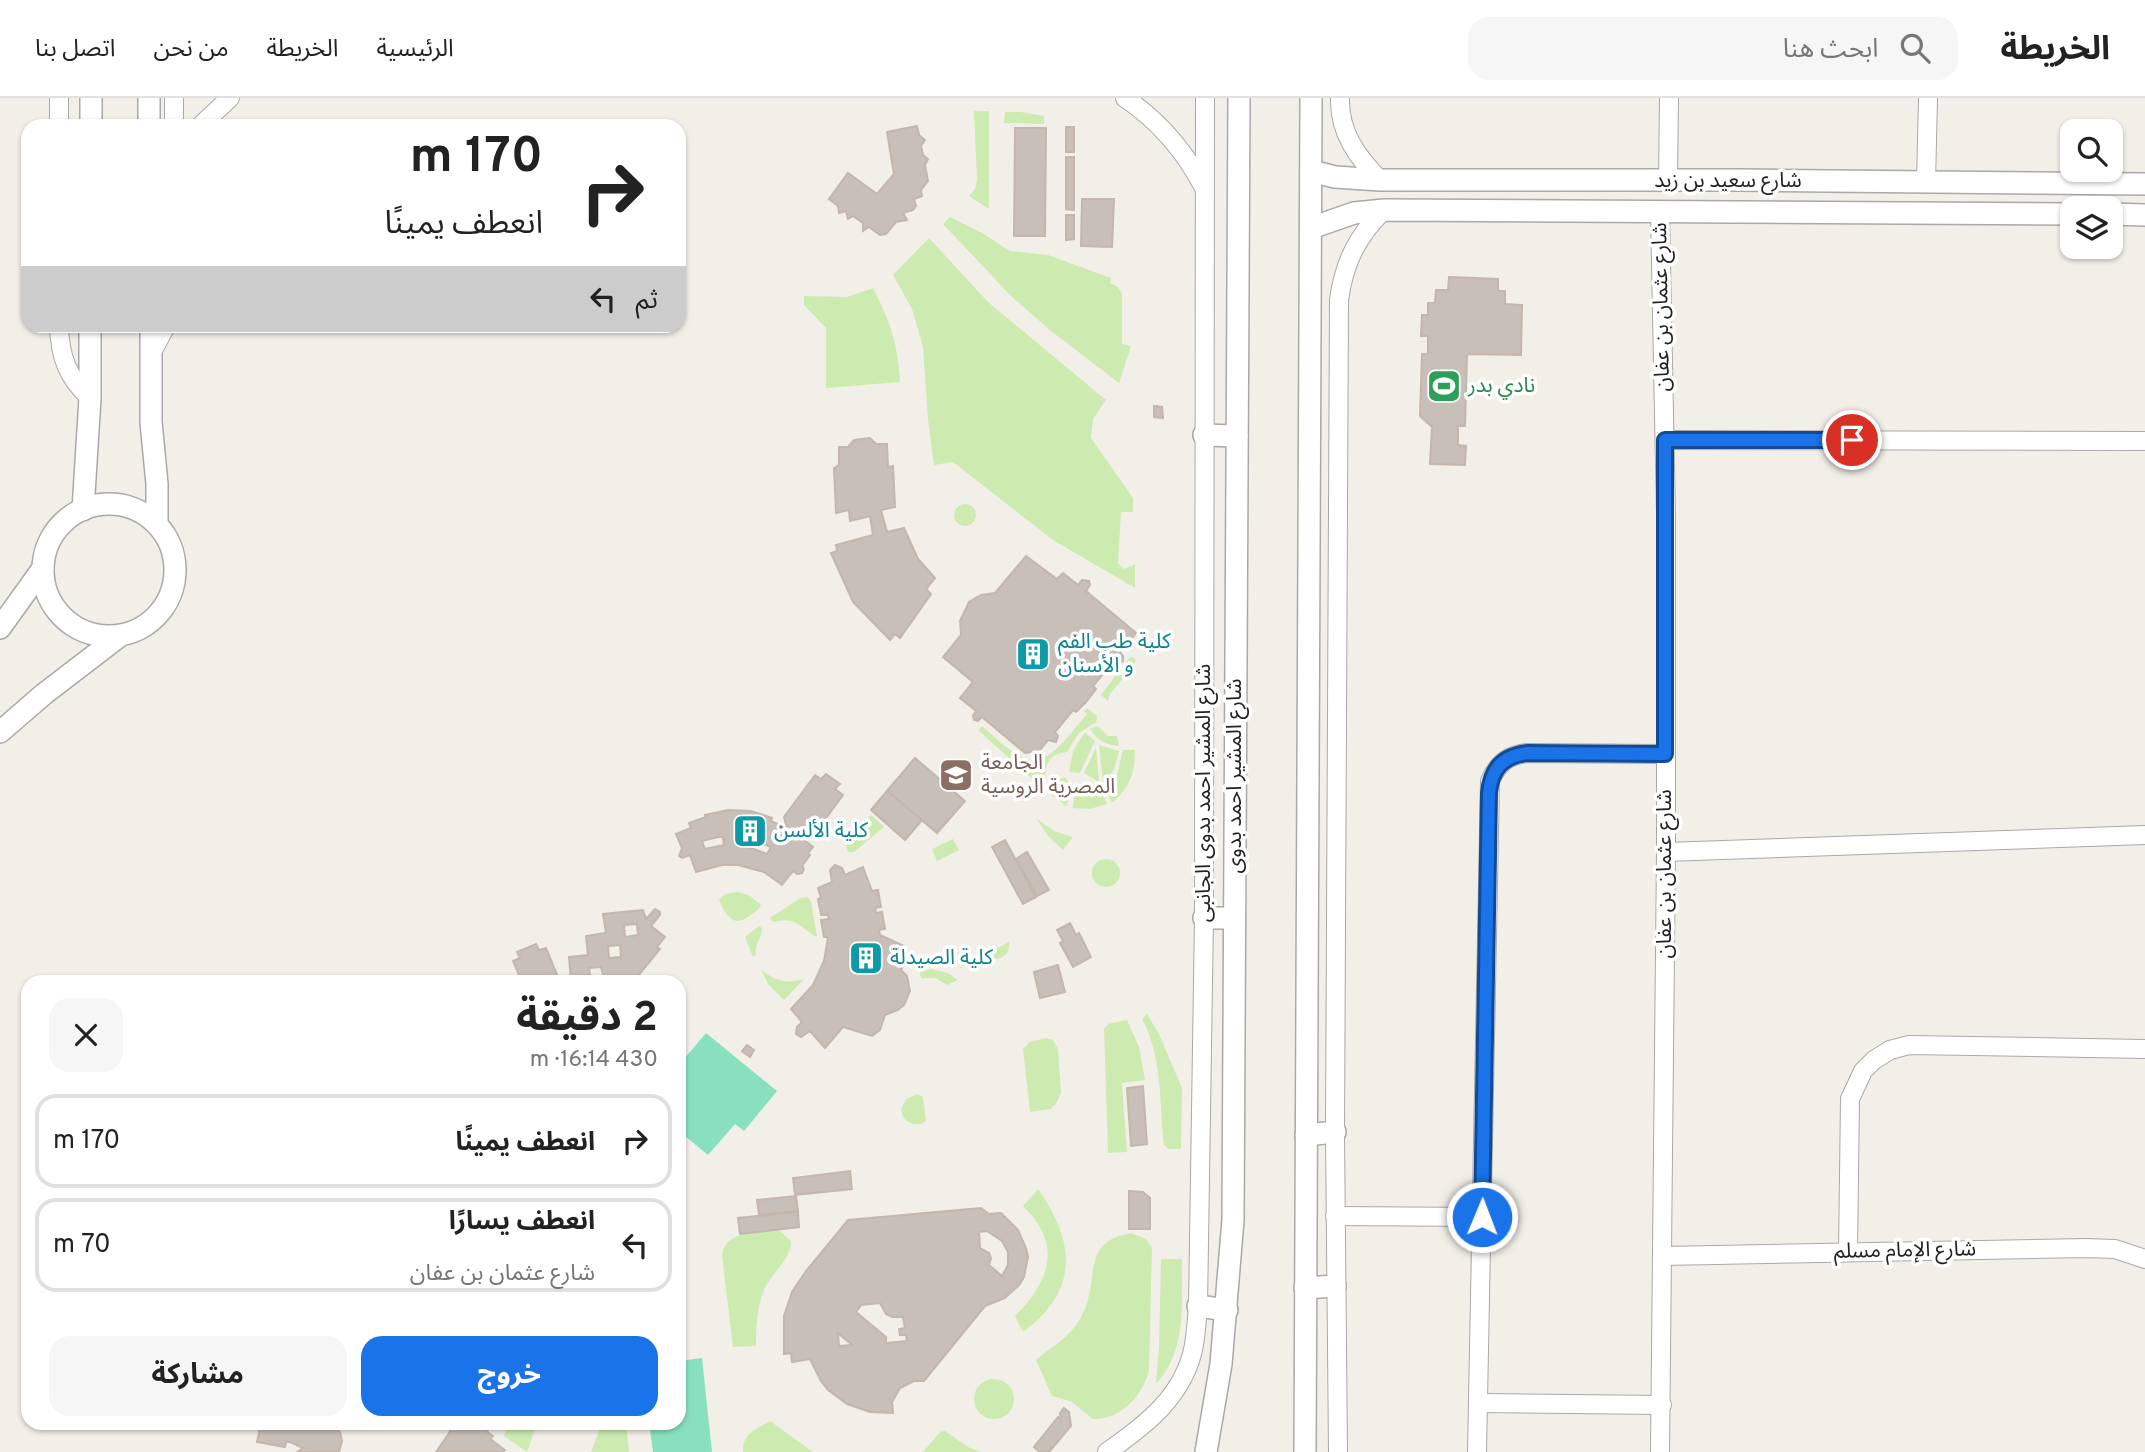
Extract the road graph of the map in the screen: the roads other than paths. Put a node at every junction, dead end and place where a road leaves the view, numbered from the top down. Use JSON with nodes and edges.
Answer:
{"nodes":[{"id":1,"x":59,"y":98,"type":"edge"},
{"id":2,"x":91,"y":98,"type":"edge"},
{"id":3,"x":149,"y":98,"type":"edge"},
{"id":4,"x":174,"y":98,"type":"edge"},
{"id":5,"x":230,"y":98,"type":"edge"},
{"id":6,"x":1125,"y":98,"type":"edge"},
{"id":7,"x":1205,"y":98,"type":"edge"},
{"id":8,"x":1239,"y":98,"type":"edge"},
{"id":9,"x":1311,"y":98,"type":"edge"},
{"id":10,"x":1340,"y":98,"type":"edge"},
{"id":11,"x":1669,"y":98,"type":"edge"},
{"id":12,"x":1928,"y":98,"type":"edge"},
{"id":13,"x":59,"y":119,"type":"edge"},
{"id":14,"x":91,"y":119,"type":"edge"},
{"id":15,"x":149,"y":119,"type":"edge"},
{"id":16,"x":174,"y":119,"type":"edge"},
{"id":17,"x":208,"y":119,"type":"edge"},
{"id":18,"x":1311,"y":171,"type":"junction"},
{"id":19,"x":1380,"y":180,"type":"junction"},
{"id":20,"x":1642,"y":180,"type":"junction"},
{"id":21,"x":1668,"y":180,"type":"junction"},
{"id":22,"x":1696,"y":180,"type":"junction"},
{"id":23,"x":1740,"y":180,"type":"junction"},
{"id":24,"x":1588,"y":181,"type":"junction"},
{"id":25,"x":1926,"y":183,"type":"junction"},
{"id":26,"x":2145,"y":184,"type":"edge"},
{"id":27,"x":1205,"y":190,"type":"junction"},
{"id":28,"x":1384,"y":210,"type":"junction"},
{"id":29,"x":1588,"y":211,"type":"junction"},
{"id":30,"x":1651,"y":212,"type":"junction"},
{"id":31,"x":1696,"y":212,"type":"junction"},
{"id":32,"x":1741,"y":212,"type":"junction"},
{"id":33,"x":2060,"y":214,"type":"edge"},
{"id":34,"x":2123,"y":214,"type":"edge"},
{"id":35,"x":2145,"y":215,"type":"edge"},
{"id":36,"x":1311,"y":229,"type":"junction"},
{"id":37,"x":59,"y":333,"type":"edge"},
{"id":38,"x":90,"y":333,"type":"edge"},
{"id":39,"x":151,"y":333,"type":"edge"},
{"id":40,"x":162,"y":333,"type":"edge"},
{"id":41,"x":151,"y":355,"type":"junction"},
{"id":42,"x":90,"y":398,"type":"junction"},
{"id":43,"x":1204,"y":435,"type":"junction"},
{"id":44,"x":1237,"y":436,"type":"junction"},
{"id":45,"x":1665,"y":440,"type":"junction"},
{"id":46,"x":2145,"y":441,"type":"edge"},
{"id":47,"x":83,"y":510,"type":"junction"},
{"id":48,"x":157,"y":524,"type":"junction"},
{"id":49,"x":43,"y":568,"type":"junction"},
{"id":50,"x":0,"y":628,"type":"edge"},
{"id":51,"x":121,"y":635,"type":"junction"},
{"id":52,"x":0,"y":732,"type":"edge"},
{"id":53,"x":1665,"y":754,"type":"junction"},
{"id":54,"x":2145,"y":835,"type":"edge"},
{"id":55,"x":1665,"y":852,"type":"junction"},
{"id":56,"x":1204,"y":918,"type":"junction"},
{"id":57,"x":1234,"y":918,"type":"junction"},
{"id":58,"x":2145,"y":1049,"type":"edge"},
{"id":59,"x":1335,"y":1132,"type":"junction"},
{"id":60,"x":1306,"y":1135,"type":"junction"},
{"id":61,"x":1335,"y":1216,"type":"junction"},
{"id":62,"x":1482,"y":1217,"type":"junction"},
{"id":63,"x":1848,"y":1252,"type":"junction"},
{"id":64,"x":1663,"y":1256,"type":"junction"},
{"id":65,"x":2145,"y":1259,"type":"edge"},
{"id":66,"x":1335,"y":1286,"type":"junction"},
{"id":67,"x":1305,"y":1288,"type":"junction"},
{"id":68,"x":1198,"y":1306,"type":"junction"},
{"id":69,"x":1227,"y":1310,"type":"junction"},
{"id":70,"x":1478,"y":1403,"type":"junction"},
{"id":71,"x":1662,"y":1405,"type":"junction"},
{"id":72,"x":1107,"y":1452,"type":"edge"},
{"id":73,"x":1206,"y":1452,"type":"edge"},
{"id":74,"x":1305,"y":1452,"type":"edge"},
{"id":75,"x":1338,"y":1452,"type":"edge"},
{"id":76,"x":1477,"y":1452,"type":"edge"},
{"id":77,"x":1660,"y":1452,"type":"edge"}],
"edges":[{"from":1,"to":13,"type":"street"},
{"from":2,"to":14,"type":"street"},
{"from":3,"to":15,"type":"street"},
{"from":4,"to":16,"type":"street"},
{"from":5,"to":17,"type":"street"},
{"from":6,"to":27,"type":"street"},
{"from":7,"to":27,"type":"street","name":"شارع المشير احمد بدوى الجانبى"},
{"from":8,"to":44,"type":"street","name":"شارع المشير احمد بدوى"},
{"from":9,"to":18,"type":"street"},
{"from":10,"to":19,"type":"street"},
{"from":11,"to":21,"type":"street"},
{"from":12,"to":25,"type":"street"},
{"from":18,"to":19,"type":"street","name":"شارع سعيد بن زيد"},
{"from":18,"to":36,"type":"street"},
{"from":19,"to":24,"type":"street","name":"شارع سعيد بن زيد"},
{"from":20,"to":21,"type":"street","name":"شارع سعيد بن زيد"},
{"from":20,"to":24,"type":"street","name":"شارع سعيد بن زيد"},
{"from":20,"to":30,"type":"street"},
{"from":21,"to":22,"type":"street","name":"شارع سعيد بن زيد"},
{"from":22,"to":23,"type":"street","name":"شارع سعيد بن زيد"},
{"from":22,"to":31,"type":"street"},
{"from":23,"to":25,"type":"street","name":"شارع سعيد بن زيد"},
{"from":23,"to":32,"type":"street"},
{"from":24,"to":29,"type":"street"},
{"from":25,"to":26,"type":"street","name":"شارع سعيد بن زيد"},
{"from":27,"to":43,"type":"street","name":"شارع المشير احمد بدوى الجانبى"},
{"from":28,"to":29,"type":"street","name":"شارع سعيد بن زيد"},
{"from":28,"to":36,"type":"street","name":"شارع سعيد بن زيد"},
{"from":28,"to":59,"type":"street"},
{"from":29,"to":30,"type":"street","name":"شارع سعيد بن زيد"},
{"from":30,"to":31,"type":"street","name":"شارع سعيد بن زيد"},
{"from":30,"to":45,"type":"street","name":"شارع عثمان بن عفان"},
{"from":31,"to":32,"type":"street","name":"شارع سعيد بن زيد"},
{"from":32,"to":33,"type":"street","name":"شارع سعيد بن زيد"},
{"from":34,"to":35,"type":"street"},
{"from":36,"to":60,"type":"street"},
{"from":37,"to":42,"type":"street"},
{"from":38,"to":42,"type":"street"},
{"from":39,"to":41,"type":"street"},
{"from":40,"to":41,"type":"street"},
{"from":41,"to":48,"type":"street"},
{"from":42,"to":47,"type":"street"},
{"from":43,"to":44,"type":"street"},
{"from":43,"to":56,"type":"street","name":"شارع المشير احمد بدوى الجانبى"},
{"from":44,"to":57,"type":"street","name":"شارع المشير احمد بدوى"},
{"from":45,"to":46,"type":"street"},
{"from":45,"to":53,"type":"street","name":"شارع عثمان بن عفان"},
{"from":47,"to":48,"type":"street"},
{"from":47,"to":49,"type":"street"},
{"from":48,"to":51,"type":"street"},
{"from":49,"to":50,"type":"street"},
{"from":49,"to":51,"type":"street"},
{"from":51,"to":52,"type":"street"},
{"from":53,"to":55,"type":"street","name":"شارع عثمان بن عفان"},
{"from":53,"to":62,"type":"street"},
{"from":54,"to":55,"type":"street"},
{"from":55,"to":64,"type":"street","name":"شارع عثمان بن عفان"},
{"from":56,"to":57,"type":"street"},
{"from":56,"to":68,"type":"street","name":"شارع المشير احمد بدوى الجانبى"},
{"from":57,"to":69,"type":"street","name":"شارع المشير احمد بدوى"},
{"from":58,"to":63,"type":"street"},
{"from":59,"to":60,"type":"street"},
{"from":59,"to":61,"type":"street"},
{"from":60,"to":67,"type":"street"},
{"from":61,"to":62,"type":"street"},
{"from":61,"to":66,"type":"street"},
{"from":62,"to":70,"type":"street"},
{"from":63,"to":64,"type":"street","name":"شارع الإمام مسلم"},
{"from":63,"to":65,"type":"street","name":"شارع الإمام مسلم"},
{"from":64,"to":71,"type":"street","name":"شارع عثمان بن عفان"},
{"from":66,"to":67,"type":"street"},
{"from":66,"to":75,"type":"street"},
{"from":67,"to":74,"type":"street"},
{"from":68,"to":69,"type":"street"},
{"from":68,"to":72,"type":"street","name":"شارع المشير احمد بدوى الجانبى"},
{"from":69,"to":73,"type":"street","name":"شارع المشير احمد بدوى"},
{"from":70,"to":71,"type":"street"},
{"from":70,"to":76,"type":"street"},
{"from":71,"to":77,"type":"street","name":"شارع عثمان بن عفان"}]}
